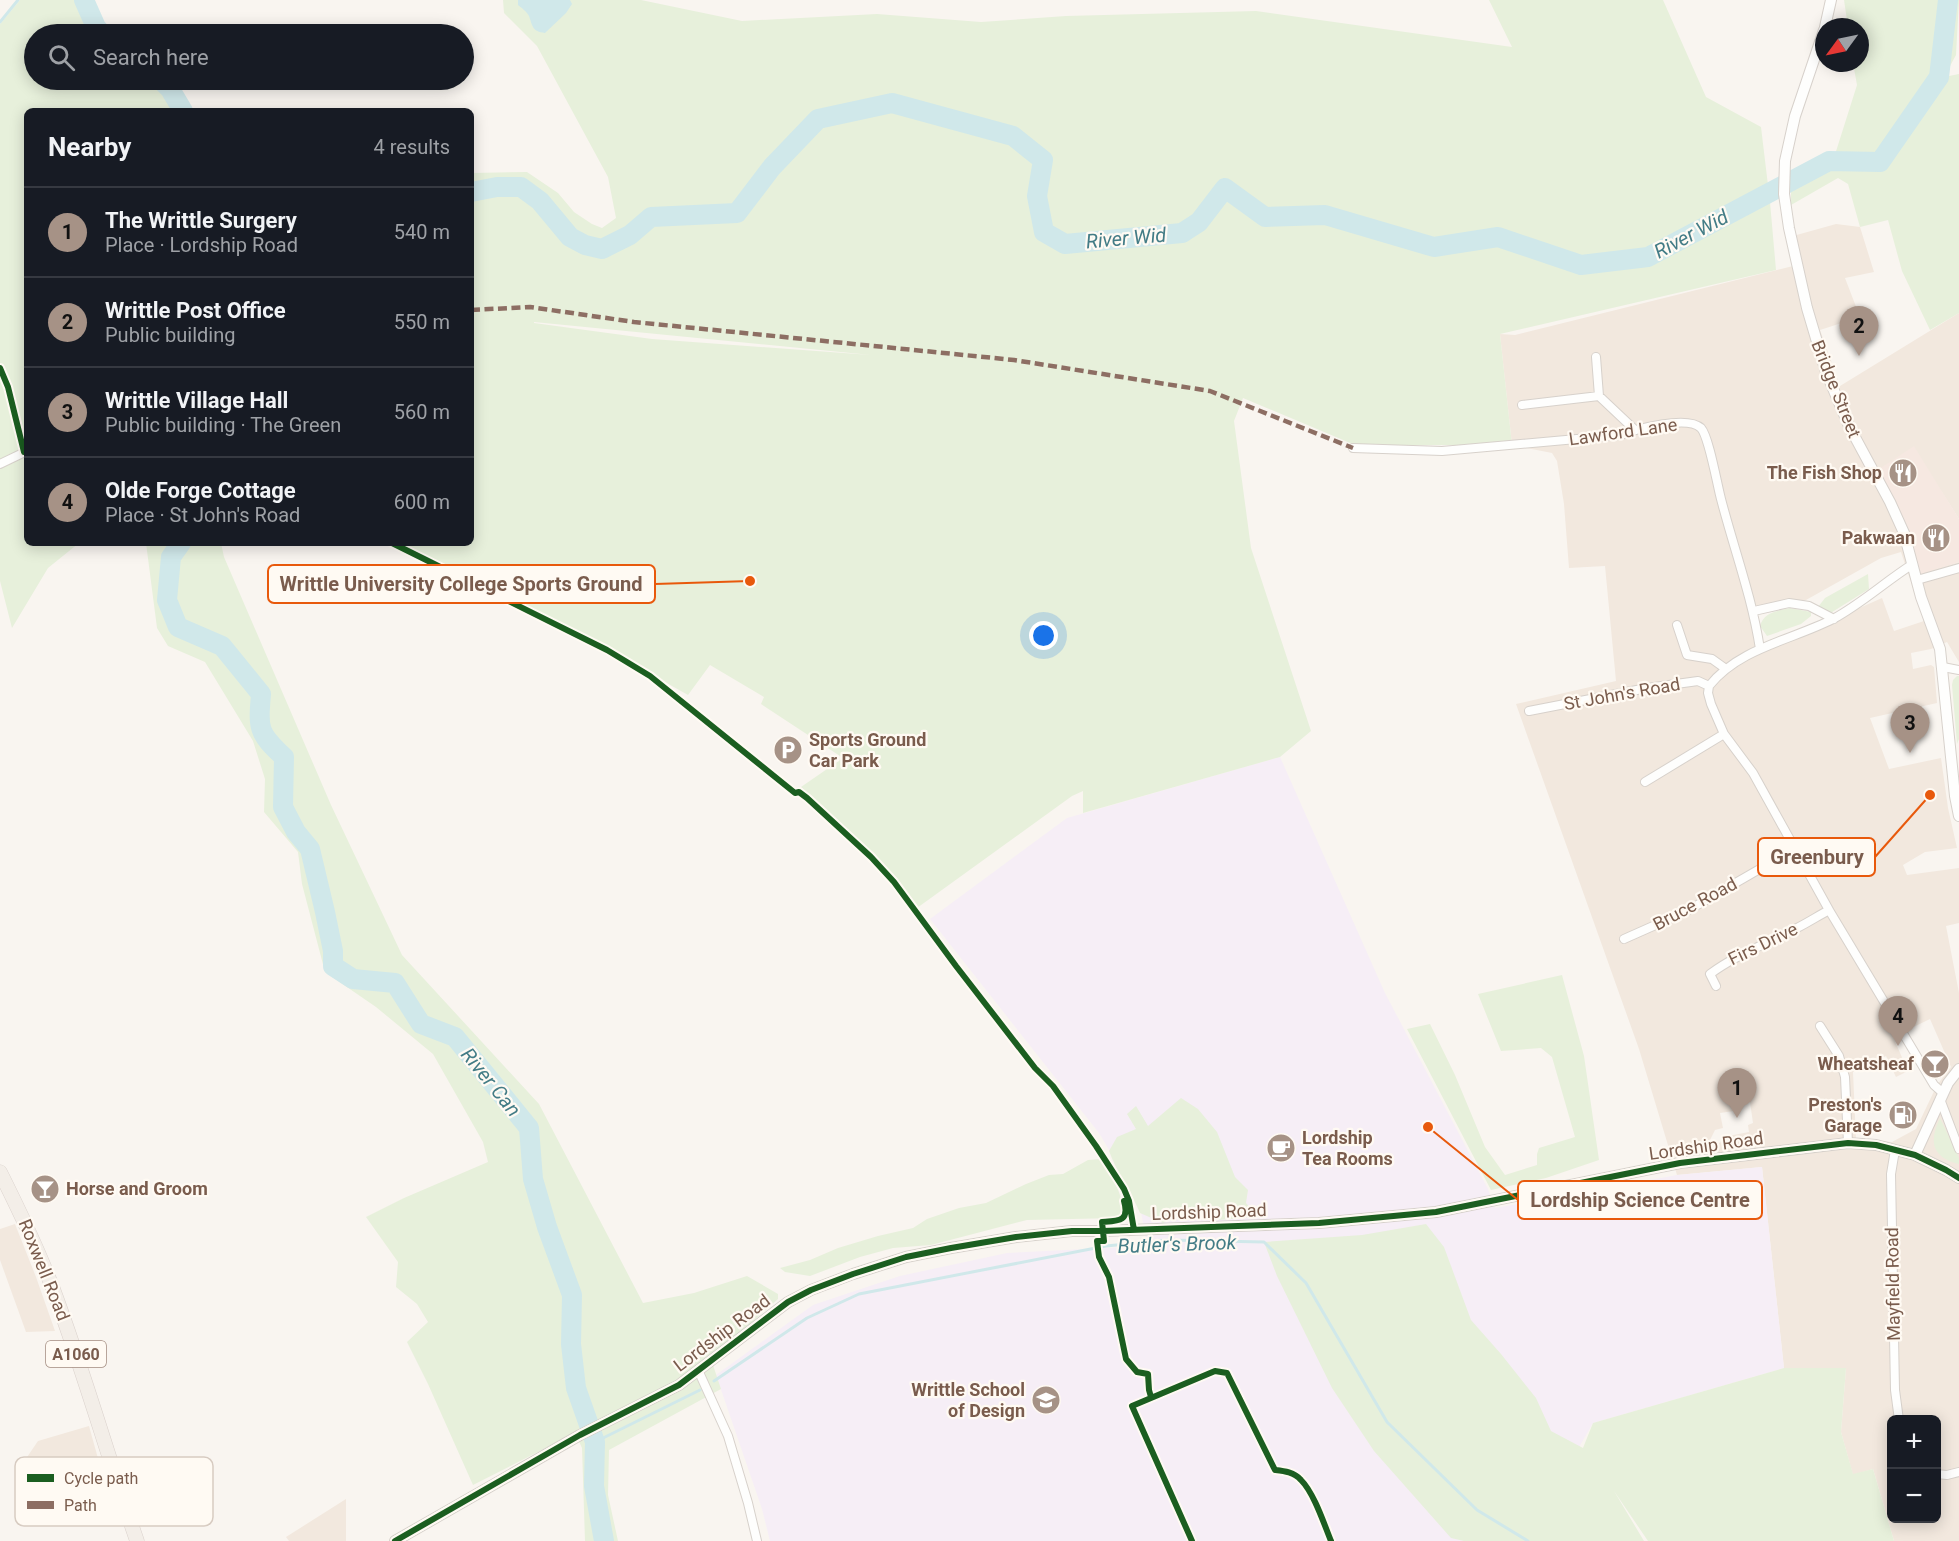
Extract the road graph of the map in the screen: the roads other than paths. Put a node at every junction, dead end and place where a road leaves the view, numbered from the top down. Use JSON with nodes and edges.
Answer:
{"nodes":[{"id":1,"x":1831,"y":0,"type":"edge"},
{"id":2,"x":1826,"y":18,"type":"edge"},
{"id":3,"x":1815,"y":55,"type":"edge"},
{"id":4,"x":1596,"y":357,"type":"dead end"},
{"id":5,"x":1599,"y":396,"type":"junction"},
{"id":6,"x":1522,"y":405,"type":"dead end"},
{"id":7,"x":1635,"y":430,"type":"junction"},
{"id":8,"x":1353,"y":447,"type":"dead end"},
{"id":9,"x":24,"y":452,"type":"edge"},
{"id":10,"x":0,"y":464,"type":"edge"},
{"id":11,"x":1959,"y":568,"type":"edge"},
{"id":12,"x":1915,"y":573,"type":"junction"},
{"id":13,"x":1754,"y":610,"type":"junction"},
{"id":14,"x":1834,"y":619,"type":"junction"},
{"id":15,"x":1677,"y":625,"type":"dead end"},
{"id":16,"x":1760,"y":649,"type":"junction"},
{"id":17,"x":1943,"y":667,"type":"junction"},
{"id":18,"x":1726,"y":669,"type":"junction"},
{"id":19,"x":1959,"y":670,"type":"edge"},
{"id":20,"x":1709,"y":686,"type":"junction"},
{"id":21,"x":1528,"y":711,"type":"dead end"},
{"id":22,"x":1724,"y":735,"type":"junction"},
{"id":23,"x":1645,"y":782,"type":"dead end"},
{"id":24,"x":1959,"y":816,"type":"edge"},
{"id":25,"x":1796,"y":848,"type":"junction"},
{"id":26,"x":1829,"y":909,"type":"junction"},
{"id":27,"x":1624,"y":939,"type":"dead end"},
{"id":28,"x":1716,"y":986,"type":"dead end"},
{"id":29,"x":1820,"y":1026,"type":"dead end"},
{"id":30,"x":1959,"y":1069,"type":"edge"},
{"id":31,"x":1941,"y":1096,"type":"junction"},
{"id":32,"x":1848,"y":1143,"type":"junction"},
{"id":33,"x":1959,"y":1149,"type":"edge"},
{"id":34,"x":1895,"y":1150,"type":"junction"},
{"id":35,"x":1915,"y":1155,"type":"junction"},
{"id":36,"x":0,"y":1172,"type":"edge"},
{"id":37,"x":1959,"y":1178,"type":"edge"},
{"id":38,"x":698,"y":1370,"type":"junction"},
{"id":39,"x":1899,"y":1415,"type":"edge"},
{"id":40,"x":110,"y":1457,"type":"edge"},
{"id":41,"x":1959,"y":1472,"type":"edge"},
{"id":42,"x":1941,"y":1474,"type":"edge"},
{"id":43,"x":132,"y":1526,"type":"edge"},
{"id":44,"x":137,"y":1541,"type":"edge"},
{"id":45,"x":395,"y":1541,"type":"edge"},
{"id":46,"x":757,"y":1541,"type":"edge"}],
"edges":[{"from":1,"to":2,"type":"street","name":"Bridge Street"},
{"from":3,"to":12,"type":"street","name":"Bridge Street"},
{"from":4,"to":5,"type":"street"},
{"from":5,"to":6,"type":"street"},
{"from":5,"to":7,"type":"street"},
{"from":7,"to":8,"type":"street","name":"Lawford Lane"},
{"from":7,"to":13,"type":"street","name":"Lawford Lane"},
{"from":9,"to":10,"type":"street"},
{"from":11,"to":12,"type":"street"},
{"from":12,"to":14,"type":"street"},
{"from":12,"to":17,"type":"street","name":"Bridge Street"},
{"from":13,"to":14,"type":"street"},
{"from":13,"to":16,"type":"street","name":"Lawford Lane"},
{"from":14,"to":16,"type":"street"},
{"from":15,"to":18,"type":"street"},
{"from":16,"to":18,"type":"street"},
{"from":17,"to":19,"type":"street"},
{"from":17,"to":24,"type":"street","name":"Bridge Street"},
{"from":18,"to":20,"type":"street"},
{"from":20,"to":21,"type":"street","name":"St John's Road"},
{"from":20,"to":22,"type":"street","name":"St John's Road"},
{"from":22,"to":23,"type":"street"},
{"from":22,"to":25,"type":"street","name":"St John's Road"},
{"from":25,"to":26,"type":"street","name":"St John's Road"},
{"from":25,"to":27,"type":"street","name":"Bruce Road"},
{"from":26,"to":28,"type":"street","name":"Firs Drive"},
{"from":26,"to":31,"type":"street","name":"St John's Road"},
{"from":29,"to":32,"type":"street"},
{"from":30,"to":31,"type":"street"},
{"from":31,"to":33,"type":"street","name":"St John's Road"},
{"from":31,"to":35,"type":"street"},
{"from":32,"to":34,"type":"street","name":"Lordship Road"},
{"from":32,"to":38,"type":"street","name":"Lordship Road"},
{"from":34,"to":35,"type":"street","name":"Lordship Road"},
{"from":34,"to":39,"type":"street","name":"Mayfield Road"},
{"from":35,"to":37,"type":"street","name":"Lordship Road"},
{"from":36,"to":40,"type":"main road","name":"Roxwell Road","number":"A1060"},
{"from":38,"to":45,"type":"street","name":"Lordship Road"},
{"from":38,"to":46,"type":"street"},
{"from":41,"to":42,"type":"street"},
{"from":43,"to":44,"type":"main road","name":"Roxwell Road","number":"A1060"}]}
